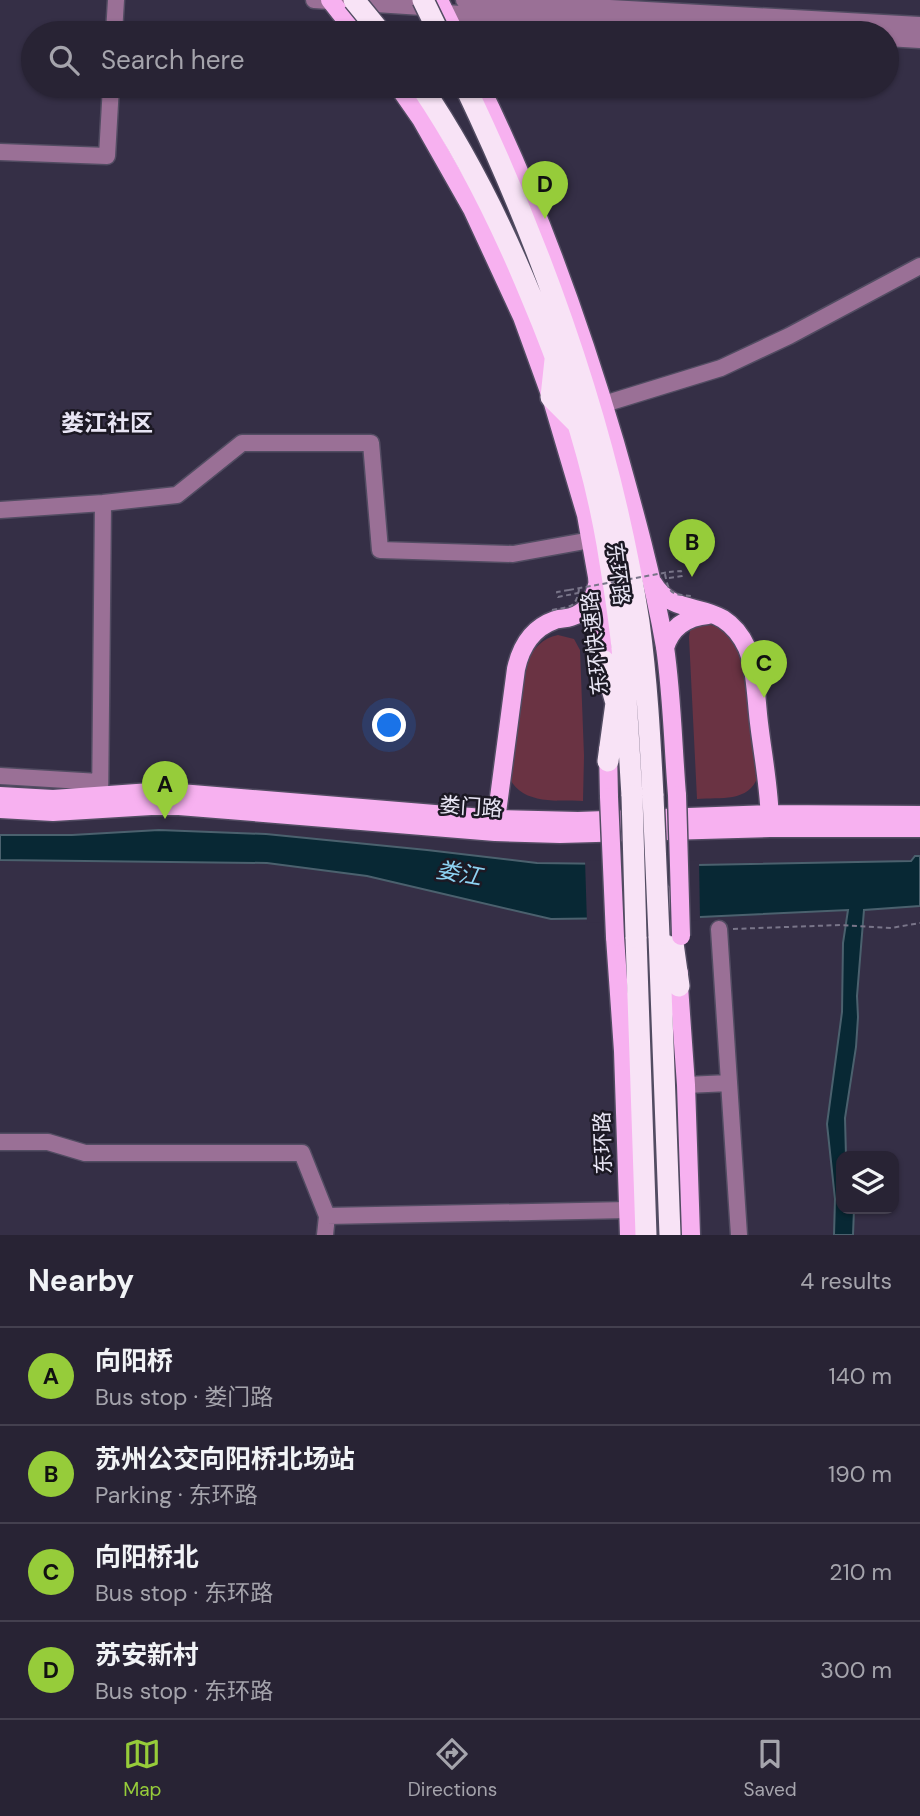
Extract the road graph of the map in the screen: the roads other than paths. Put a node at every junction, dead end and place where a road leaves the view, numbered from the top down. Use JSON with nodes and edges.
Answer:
{"nodes":[{"id":1,"x":116,"y":0,"type":"edge"},
{"id":2,"x":314,"y":0,"type":"edge"},
{"id":3,"x":330,"y":0,"type":"edge"},
{"id":4,"x":354,"y":0,"type":"edge"},
{"id":5,"x":464,"y":0,"type":"edge"},
{"id":6,"x":561,"y":8,"type":"edge"},
{"id":7,"x":434,"y":9,"type":"edge"},
{"id":8,"x":115,"y":21,"type":"edge"},
{"id":9,"x":347,"y":21,"type":"edge"},
{"id":10,"x":371,"y":21,"type":"edge"},
{"id":11,"x":686,"y":21,"type":"edge"},
{"id":12,"x":836,"y":21,"type":"edge"},
{"id":13,"x":899,"y":24,"type":"edge"},
{"id":14,"x":920,"y":25,"type":"edge"},
{"id":15,"x":899,"y":39,"type":"edge"},
{"id":16,"x":920,"y":40,"type":"edge"},
{"id":17,"x":110,"y":98,"type":"edge"},
{"id":18,"x":406,"y":98,"type":"edge"},
{"id":19,"x":429,"y":98,"type":"edge"},
{"id":20,"x":471,"y":98,"type":"edge"},
{"id":21,"x":486,"y":98,"type":"edge"},
{"id":22,"x":0,"y":152,"type":"edge"},
{"id":23,"x":920,"y":266,"type":"edge"},
{"id":24,"x":565,"y":353,"type":"junction"},
{"id":25,"x":551,"y":397,"type":"junction"},
{"id":26,"x":604,"y":404,"type":"junction"},
{"id":27,"x":578,"y":424,"type":"junction"},
{"id":28,"x":103,"y":503,"type":"junction"},
{"id":29,"x":0,"y":510,"type":"edge"},
{"id":30,"x":591,"y":540,"type":"junction"},
{"id":31,"x":657,"y":575,"type":"junction"},
{"id":32,"x":597,"y":577,"type":"junction"},
{"id":33,"x":559,"y":614,"type":"junction"},
{"id":34,"x":712,"y":615,"type":"junction"},
{"id":35,"x":665,"y":649,"type":"junction"},
{"id":36,"x":613,"y":659,"type":"junction"},
{"id":37,"x":616,"y":703,"type":"junction"},
{"id":38,"x":628,"y":743,"type":"junction"},
{"id":39,"x":608,"y":761,"type":"junction"},
{"id":40,"x":0,"y":776,"type":"edge"},
{"id":41,"x":0,"y":796,"type":"edge"},
{"id":42,"x":100,"y":796,"type":"junction"},
{"id":43,"x":20,"y":804,"type":"junction"},
{"id":44,"x":0,"y":809,"type":"edge"},
{"id":45,"x":920,"y":815,"type":"edge"},
{"id":46,"x":770,"y":821,"type":"junction"},
{"id":47,"x":495,"y":825,"type":"junction"},
{"id":48,"x":920,"y":828,"type":"edge"},
{"id":49,"x":719,"y":929,"type":"road end"},
{"id":50,"x":671,"y":936,"type":"junction"},
{"id":51,"x":625,"y":937,"type":"junction"},
{"id":52,"x":679,"y":986,"type":"joint"},
{"id":53,"x":729,"y":1083,"type":"junction"},
{"id":54,"x":686,"y":1085,"type":"junction"},
{"id":55,"x":0,"y":1142,"type":"edge"},
{"id":56,"x":642,"y":1142,"type":"junction"},
{"id":57,"x":628,"y":1210,"type":"junction"},
{"id":58,"x":327,"y":1216,"type":"junction"},
{"id":59,"x":325,"y":1235,"type":"edge"},
{"id":60,"x":632,"y":1235,"type":"edge"},
{"id":61,"x":646,"y":1235,"type":"edge"},
{"id":62,"x":670,"y":1235,"type":"edge"},
{"id":63,"x":691,"y":1235,"type":"edge"},
{"id":64,"x":739,"y":1235,"type":"edge"}],
"edges":[{"from":1,"to":8,"type":"street"},
{"from":2,"to":3,"type":"street"},
{"from":3,"to":7,"type":"street"},
{"from":3,"to":9,"type":"main road"},
{"from":4,"to":10,"type":"highway","bridge":true},
{"from":5,"to":6,"type":"street"},
{"from":6,"to":7,"type":"street"},
{"from":6,"to":11,"type":"street"},
{"from":6,"to":12,"type":"street"},
{"from":13,"to":14,"type":"street"},
{"from":15,"to":16,"type":"street"},
{"from":17,"to":22,"type":"street"},
{"from":18,"to":25,"type":"main road","name":"东环路"},
{"from":19,"to":24,"type":"highway","name":"东环快速路"},
{"from":20,"to":24,"type":"highway","name":"东环快速路"},
{"from":21,"to":26,"type":"main road","name":"东环路"},
{"from":23,"to":26,"type":"street"},
{"from":24,"to":25,"type":"highway"},
{"from":24,"to":27,"type":"highway","name":"东环快速路"},
{"from":24,"to":50,"type":"highway","name":"东环快速路","bridge":true},
{"from":25,"to":27,"type":"highway"},
{"from":25,"to":30,"type":"main road","name":"东环路"},
{"from":26,"to":31,"type":"main road","name":"东环路"},
{"from":27,"to":36,"type":"highway","name":"东环快速路"},
{"from":28,"to":29,"type":"street"},
{"from":28,"to":30,"type":"street"},
{"from":28,"to":42,"type":"street"},
{"from":30,"to":32,"type":"main road","name":"东环路"},
{"from":31,"to":34,"type":"main road"},
{"from":31,"to":35,"type":"main road","name":"东环路"},
{"from":32,"to":33,"type":"main road"},
{"from":32,"to":36,"type":"main road","name":"东环路"},
{"from":33,"to":36,"type":"main road"},
{"from":33,"to":47,"type":"main road"},
{"from":34,"to":35,"type":"main road"},
{"from":34,"to":46,"type":"main road"},
{"from":35,"to":50,"type":"main road","name":"东环路","bridge":true},
{"from":36,"to":37,"type":"highway"},
{"from":36,"to":38,"type":"highway","name":"东环快速路"},
{"from":36,"to":39,"type":"main road","name":"东环路"},
{"from":37,"to":38,"type":"highway"},
{"from":37,"to":39,"type":"highway"},
{"from":38,"to":51,"type":"highway","name":"东环快速路","bridge":true},
{"from":39,"to":51,"type":"main road","name":"东环路","bridge":true},
{"from":40,"to":42,"type":"street"},
{"from":41,"to":43,"type":"main road"},
{"from":42,"to":43,"type":"main road","name":"娄门路"},
{"from":42,"to":47,"type":"main road","name":"娄门路"},
{"from":43,"to":44,"type":"main road"},
{"from":45,"to":46,"type":"main road","name":"娄门路"},
{"from":46,"to":47,"type":"main road","name":"娄门路"},
{"from":46,"to":48,"type":"main road","name":"娄门路"},
{"from":49,"to":53,"type":"street"},
{"from":50,"to":52,"type":"highway"},
{"from":50,"to":62,"type":"highway","name":"东环快速路"},
{"from":51,"to":56,"type":"highway","name":"东环快速路"},
{"from":51,"to":57,"type":"main road","name":"东环路"},
{"from":52,"to":54,"type":"main road"},
{"from":53,"to":54,"type":"street"},
{"from":53,"to":64,"type":"street"},
{"from":54,"to":63,"type":"main road"},
{"from":55,"to":58,"type":"street"},
{"from":56,"to":60,"type":"highway"},
{"from":56,"to":61,"type":"highway","name":"东环快速路"},
{"from":57,"to":58,"type":"street"},
{"from":57,"to":60,"type":"main road","name":"东环路"},
{"from":58,"to":59,"type":"street"}]}
